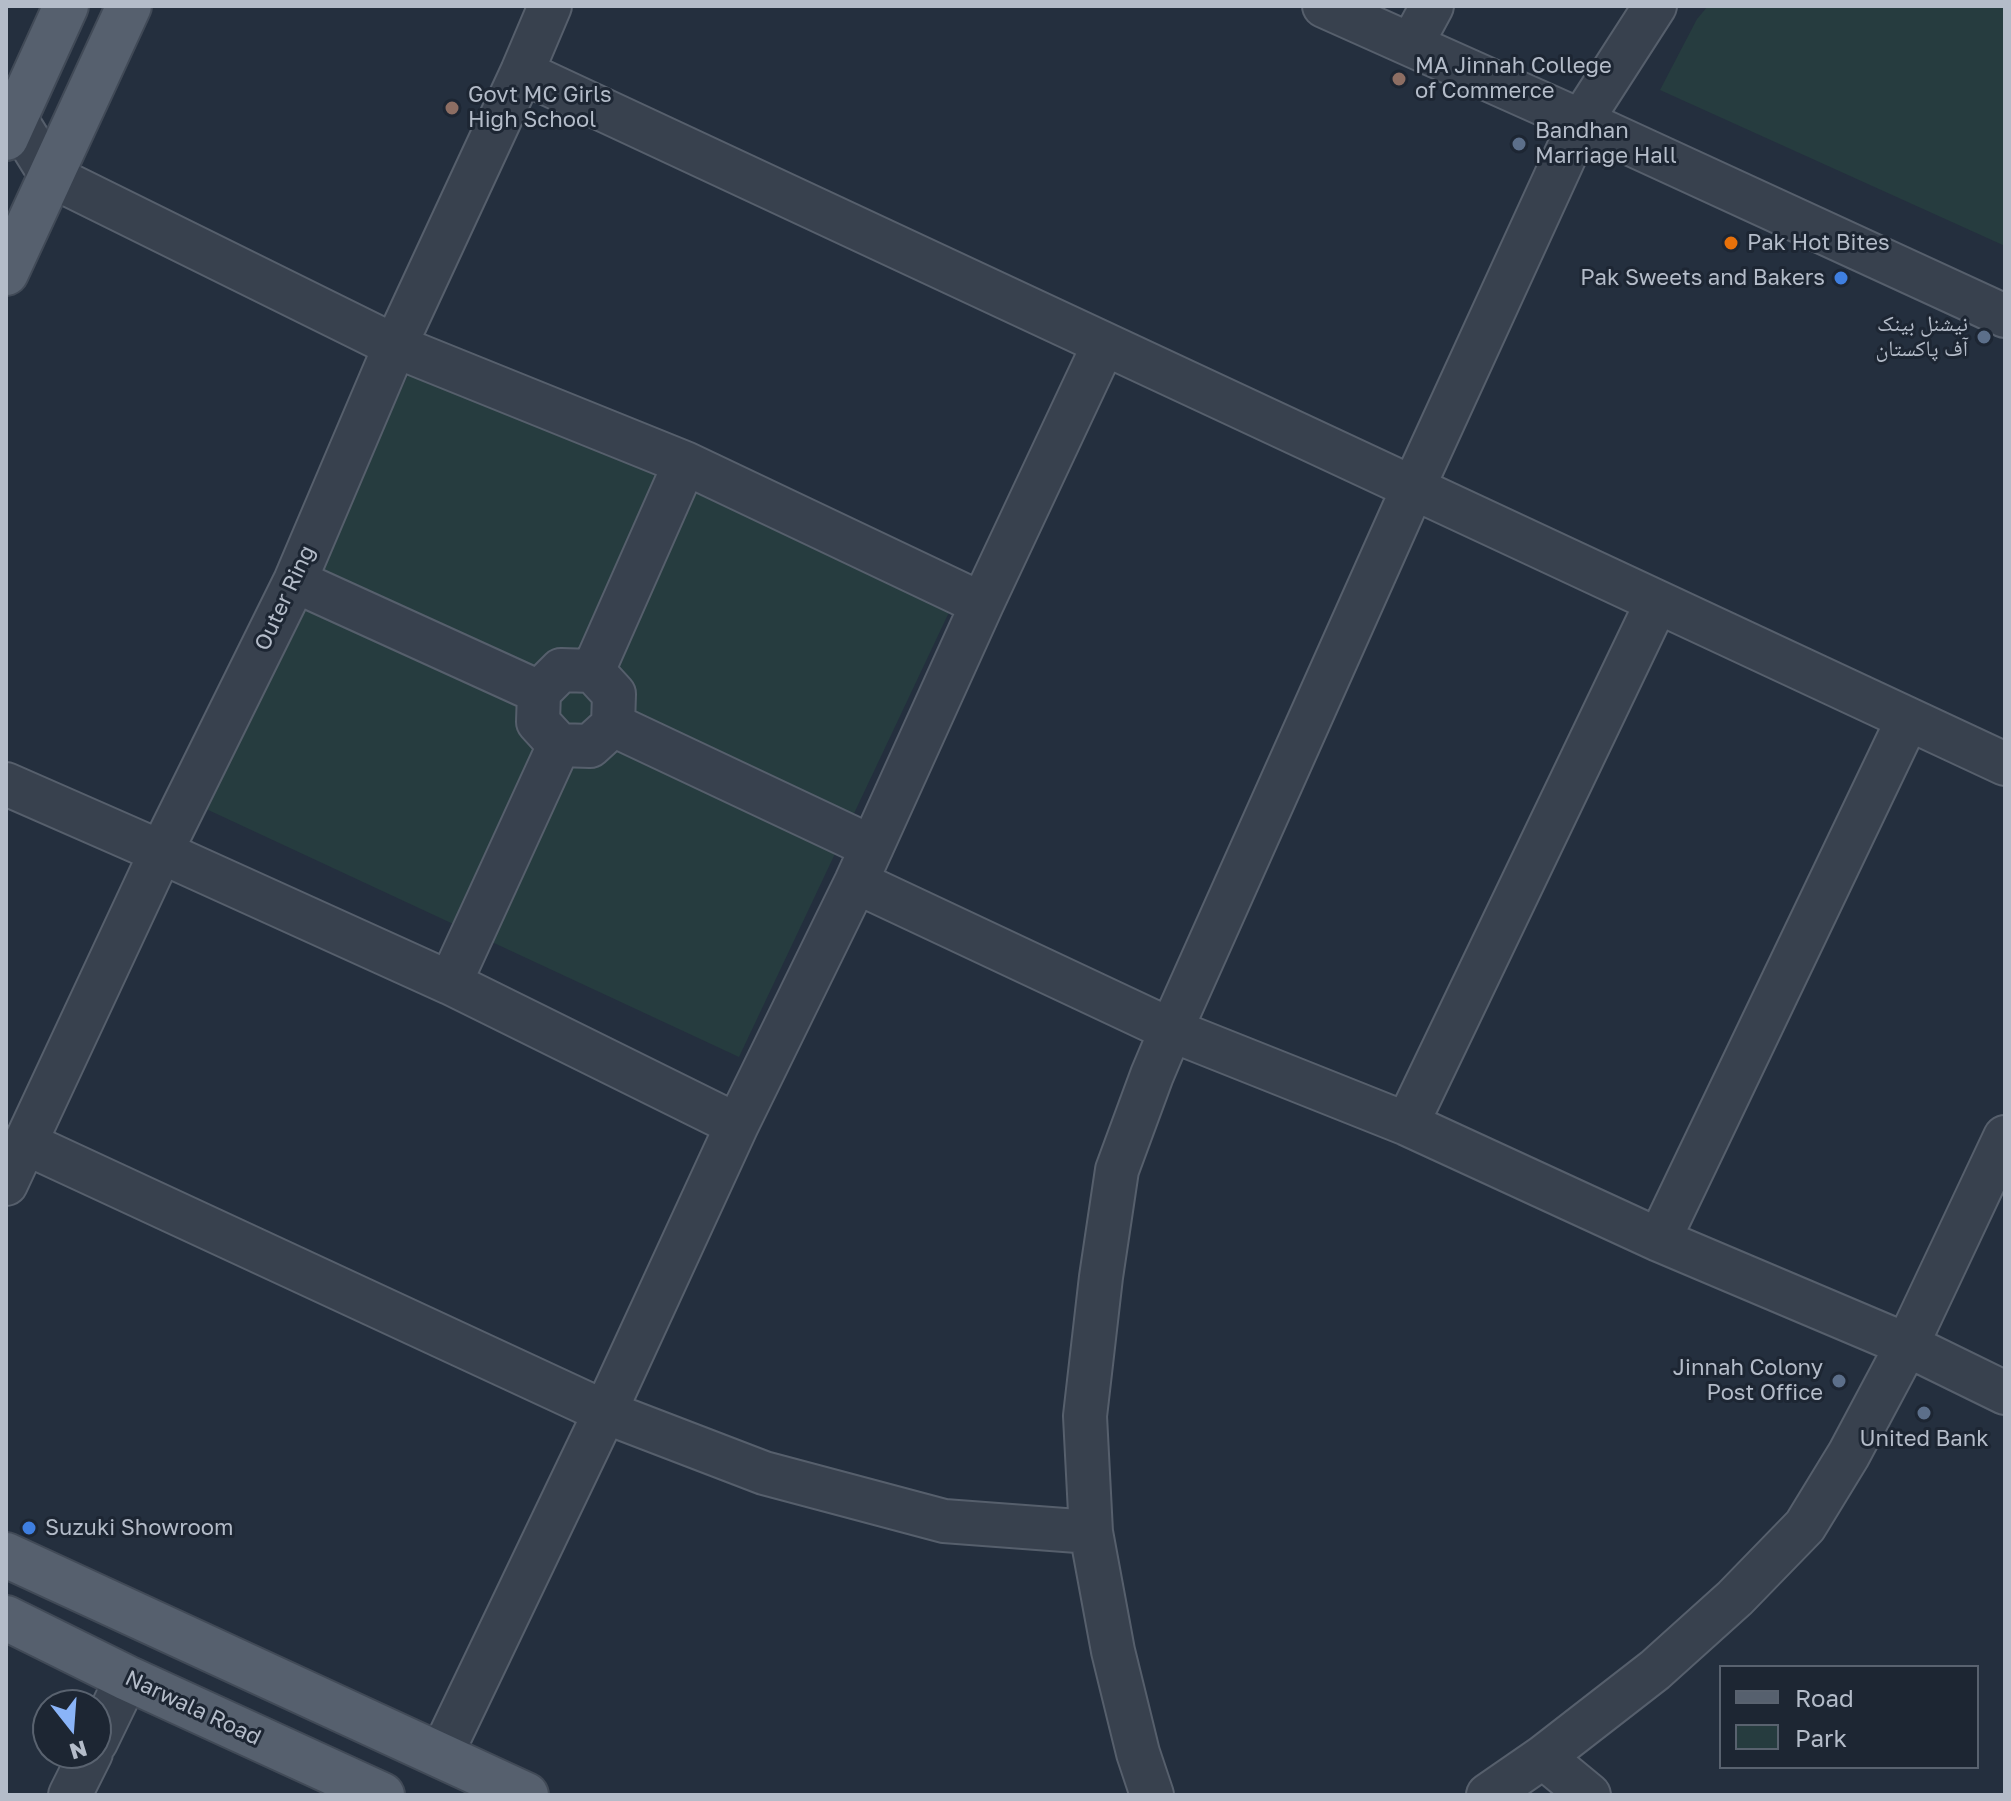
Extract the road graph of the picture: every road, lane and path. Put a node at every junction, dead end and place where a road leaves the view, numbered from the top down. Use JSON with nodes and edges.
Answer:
{"nodes":[{"id":1,"x":66,"y":6,"type":"edge"},
{"id":2,"x":129,"y":6,"type":"edge"},
{"id":3,"x":550,"y":6,"type":"edge"},
{"id":4,"x":1324,"y":6,"type":"edge"},
{"id":5,"x":1432,"y":6,"type":"edge"},
{"id":6,"x":1655,"y":6,"type":"edge"},
{"id":7,"x":1411,"y":45,"type":"junction"},
{"id":8,"x":522,"y":72,"type":"junction"},
{"id":9,"x":1581,"y":121,"type":"junction"},
{"id":10,"x":9,"y":124,"type":"edge"},
{"id":11,"x":51,"y":176,"type":"junction"},
{"id":12,"x":6,"y":273,"type":"edge"},
{"id":13,"x":2005,"y":316,"type":"edge"},
{"id":14,"x":1104,"y":344,"type":"junction"},
{"id":15,"x":395,"y":346,"type":"junction"},
{"id":16,"x":685,"y":463,"type":"junction"},
{"id":17,"x":1413,"y":488,"type":"junction"},
{"id":18,"x":295,"y":581,"type":"junction"},
{"id":19,"x":1657,"y":602,"type":"junction"},
{"id":20,"x":982,"y":604,"type":"junction"},
{"id":21,"x":593,"y":671,"type":"junction"},
{"id":22,"x":539,"y":692,"type":"junction"},
{"id":23,"x":1908,"y":719,"type":"junction"},
{"id":24,"x":613,"y":725,"type":"junction"},
{"id":25,"x":559,"y":745,"type":"junction"},
{"id":26,"x":2005,"y":764,"type":"edge"},
{"id":27,"x":6,"y":784,"type":"edge"},
{"id":28,"x":161,"y":852,"type":"junction"},
{"id":29,"x":864,"y":864,"type":"junction"},
{"id":30,"x":450,"y":983,"type":"junction"},
{"id":31,"x":1171,"y":1030,"type":"junction"},
{"id":32,"x":1407,"y":1124,"type":"junction"},
{"id":33,"x":737,"y":1125,"type":"junction"},
{"id":34,"x":2005,"y":1137,"type":"edge"},
{"id":35,"x":25,"y":1143,"type":"junction"},
{"id":36,"x":6,"y":1184,"type":"edge"},
{"id":37,"x":1659,"y":1240,"type":"junction"},
{"id":38,"x":1907,"y":1345,"type":"junction"},
{"id":39,"x":2005,"y":1393,"type":"edge"},
{"id":40,"x":605,"y":1412,"type":"junction"},
{"id":41,"x":1091,"y":1532,"type":"junction"},
{"id":42,"x":6,"y":1555,"type":"edge"},
{"id":43,"x":6,"y":1618,"type":"edge"},
{"id":44,"x":127,"y":1678,"type":"junction"},
{"id":45,"x":112,"y":1709,"type":"edge"},
{"id":46,"x":441,"y":1755,"type":"junction"},
{"id":47,"x":1543,"y":1757,"type":"junction"},
{"id":48,"x":83,"y":1769,"type":"edge"},
{"id":49,"x":70,"y":1795,"type":"edge"},
{"id":50,"x":382,"y":1795,"type":"edge"},
{"id":51,"x":526,"y":1795,"type":"edge"},
{"id":52,"x":1152,"y":1795,"type":"edge"},
{"id":53,"x":1488,"y":1795,"type":"edge"},
{"id":54,"x":1589,"y":1795,"type":"edge"}],
"edges":[{"from":1,"to":10,"type":"main road"},
{"from":2,"to":11,"type":"main road"},
{"from":3,"to":8,"type":"street","name":"Outer Ring"},
{"from":4,"to":7,"type":"street"},
{"from":5,"to":7,"type":"street"},
{"from":6,"to":9,"type":"street"},
{"from":7,"to":9,"type":"street"},
{"from":8,"to":14,"type":"street"},
{"from":8,"to":15,"type":"street","name":"Outer Ring"},
{"from":9,"to":13,"type":"street"},
{"from":9,"to":17,"type":"street"},
{"from":10,"to":11,"type":"street"},
{"from":11,"to":12,"type":"main road"},
{"from":11,"to":15,"type":"street"},
{"from":14,"to":17,"type":"street"},
{"from":14,"to":20,"type":"street"},
{"from":15,"to":16,"type":"street"},
{"from":15,"to":18,"type":"street","name":"Outer Ring"},
{"from":16,"to":20,"type":"street"},
{"from":16,"to":21,"type":"street"},
{"from":17,"to":19,"type":"street"},
{"from":17,"to":31,"type":"street"},
{"from":18,"to":22,"type":"street"},
{"from":18,"to":28,"type":"street","name":"Outer Ring"},
{"from":19,"to":23,"type":"street"},
{"from":19,"to":32,"type":"street"},
{"from":20,"to":29,"type":"street"},
{"from":21,"to":22,"type":"street"},
{"from":21,"to":24,"type":"street"},
{"from":22,"to":25,"type":"street"},
{"from":23,"to":26,"type":"street"},
{"from":23,"to":37,"type":"street"},
{"from":24,"to":25,"type":"street"},
{"from":24,"to":29,"type":"street"},
{"from":25,"to":30,"type":"street"},
{"from":27,"to":28,"type":"street"},
{"from":28,"to":30,"type":"street"},
{"from":28,"to":35,"type":"street","name":"Outer Ring"},
{"from":29,"to":31,"type":"street"},
{"from":29,"to":33,"type":"street"},
{"from":30,"to":33,"type":"street"},
{"from":31,"to":32,"type":"street"},
{"from":31,"to":41,"type":"street"},
{"from":32,"to":37,"type":"street"},
{"from":33,"to":40,"type":"street"},
{"from":34,"to":38,"type":"street"},
{"from":35,"to":36,"type":"street","name":"Outer Ring"},
{"from":35,"to":40,"type":"street"},
{"from":37,"to":38,"type":"street"},
{"from":38,"to":39,"type":"street"},
{"from":38,"to":47,"type":"street"},
{"from":40,"to":41,"type":"street"},
{"from":40,"to":46,"type":"street"},
{"from":41,"to":52,"type":"street"},
{"from":42,"to":46,"type":"main road"},
{"from":43,"to":44,"type":"main road","name":"Narwala Road"},
{"from":44,"to":45,"type":"street"},
{"from":44,"to":50,"type":"main road","name":"Narwala Road"},
{"from":46,"to":51,"type":"main road"},
{"from":47,"to":53,"type":"street"},
{"from":47,"to":54,"type":"street"},
{"from":48,"to":49,"type":"street"}]}
